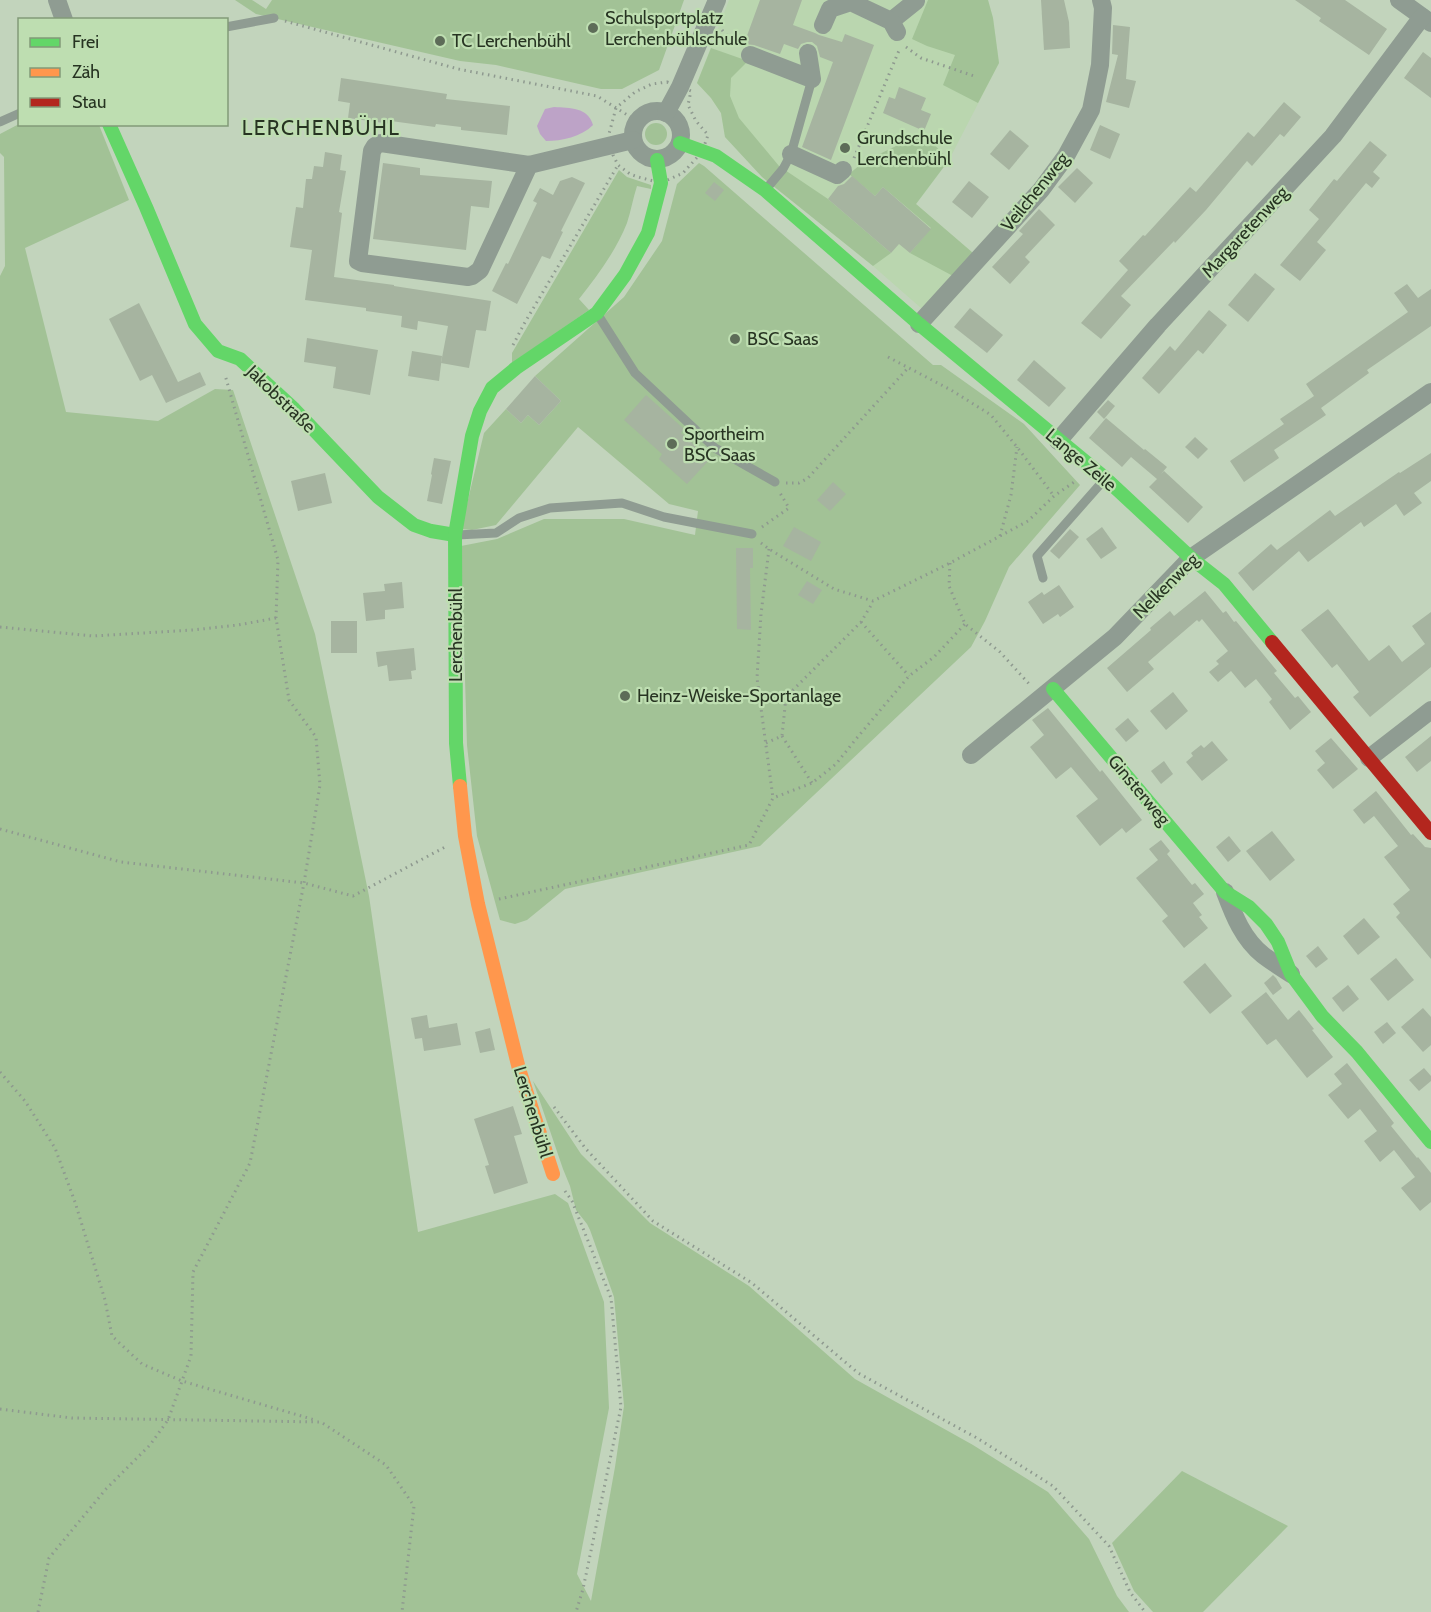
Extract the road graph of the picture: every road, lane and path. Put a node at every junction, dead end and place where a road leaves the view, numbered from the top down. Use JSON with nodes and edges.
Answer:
{"nodes":[{"id":1,"x":57,"y":0,"type":"edge"},
{"id":2,"x":1101,"y":0,"type":"edge"},
{"id":3,"x":1399,"y":0,"type":"edge"},
{"id":4,"x":916,"y":1,"type":"edge"},
{"id":5,"x":713,"y":8,"type":"edge"},
{"id":6,"x":63,"y":18,"type":"edge"},
{"id":7,"x":274,"y":18,"type":"joint"},
{"id":8,"x":1426,"y":20,"type":"edge"},
{"id":9,"x":823,"y":25,"type":"dead end"},
{"id":10,"x":228,"y":27,"type":"edge"},
{"id":11,"x":808,"y":53,"type":"dead end"},
{"id":12,"x":750,"y":55,"type":"joint"},
{"id":13,"x":974,"y":76,"type":"dead end"},
{"id":14,"x":812,"y":79,"type":"junction"},
{"id":15,"x":666,"y":113,"type":"junction"},
{"id":16,"x":18,"y":114,"type":"edge"},
{"id":17,"x":0,"y":122,"type":"edge"},
{"id":18,"x":637,"y":122,"type":"junction"},
{"id":19,"x":110,"y":126,"type":"edge"},
{"id":20,"x":633,"y":140,"type":"junction"},
{"id":21,"x":680,"y":143,"type":"junction"},
{"id":22,"x":791,"y":154,"type":"junction"},
{"id":23,"x":657,"y":160,"type":"junction"},
{"id":24,"x":529,"y":165,"type":"junction"},
{"id":25,"x":618,"y":165,"type":"dead end"},
{"id":26,"x":843,"y":170,"type":"joint"},
{"id":27,"x":765,"y":190,"type":"junction"},
{"id":28,"x":597,"y":313,"type":"junction"},
{"id":29,"x":919,"y":324,"type":"junction"},
{"id":30,"x":218,"y":351,"type":"junction"},
{"id":31,"x":509,"y":351,"type":"dead end"},
{"id":32,"x":888,"y":357,"type":"dead end"},
{"id":33,"x":908,"y":368,"type":"junction"},
{"id":34,"x":1431,"y":392,"type":"edge"},
{"id":35,"x":1059,"y":441,"type":"junction"},
{"id":36,"x":1017,"y":447,"type":"junction"},
{"id":37,"x":1093,"y":469,"type":"junction"},
{"id":38,"x":1105,"y":478,"type":"junction"},
{"id":39,"x":775,"y":482,"type":"junction"},
{"id":40,"x":1054,"y":496,"type":"junction"},
{"id":41,"x":752,"y":534,"type":"junction"},
{"id":42,"x":455,"y":535,"type":"junction"},
{"id":43,"x":1000,"y":536,"type":"junction"},
{"id":44,"x":769,"y":549,"type":"junction"},
{"id":45,"x":1191,"y":558,"type":"junction"},
{"id":46,"x":950,"y":563,"type":"junction"},
{"id":47,"x":1043,"y":578,"type":"dead end"},
{"id":48,"x":873,"y":601,"type":"junction"},
{"id":49,"x":276,"y":618,"type":"junction"},
{"id":50,"x":861,"y":622,"type":"junction"},
{"id":51,"x":964,"y":624,"type":"junction"},
{"id":52,"x":0,"y":627,"type":"edge"},
{"id":53,"x":909,"y":676,"type":"junction"},
{"id":54,"x":1047,"y":694,"type":"junction"},
{"id":55,"x":1431,"y":710,"type":"edge"},
{"id":56,"x":783,"y":736,"type":"junction"},
{"id":57,"x":766,"y":743,"type":"junction"},
{"id":58,"x":971,"y":755,"type":"dead end"},
{"id":59,"x":1369,"y":758,"type":"junction"},
{"id":60,"x":812,"y":783,"type":"junction"},
{"id":61,"x":773,"y":798,"type":"junction"},
{"id":62,"x":0,"y":829,"type":"edge"},
{"id":63,"x":1431,"y":833,"type":"edge"},
{"id":64,"x":465,"y":836,"type":"junction"},
{"id":65,"x":304,"y":883,"type":"junction"},
{"id":66,"x":1225,"y":892,"type":"joint"},
{"id":67,"x":478,"y":904,"type":"junction"},
{"id":68,"x":1291,"y":974,"type":"joint"},
{"id":69,"x":0,"y":1072,"type":"edge"},
{"id":70,"x":552,"y":1104,"type":"dead end"},
{"id":71,"x":1431,"y":1142,"type":"edge"},
{"id":72,"x":553,"y":1174,"type":"joint"},
{"id":73,"x":182,"y":1381,"type":"junction"},
{"id":74,"x":0,"y":1409,"type":"edge"},
{"id":75,"x":168,"y":1420,"type":"junction"},
{"id":76,"x":321,"y":1422,"type":"junction"},
{"id":77,"x":38,"y":1612,"type":"edge"},
{"id":78,"x":402,"y":1612,"type":"edge"},
{"id":79,"x":576,"y":1612,"type":"edge"},
{"id":80,"x":1145,"y":1612,"type":"edge"}],
"edges":[{"from":1,"to":6,"type":"street"},
{"from":2,"to":29,"type":"street","name":"Veilchenweg"},
{"from":3,"to":8,"type":"street"},
{"from":4,"to":9,"type":"street"},
{"from":5,"to":12,"type":"path"},
{"from":5,"to":15,"type":"street"},
{"from":7,"to":10,"type":"lane"},
{"from":7,"to":18,"type":"path"},
{"from":8,"to":35,"type":"street","name":"Margaretenweg"},
{"from":11,"to":14,"type":"street"},
{"from":12,"to":14,"type":"street"},
{"from":13,"to":26,"type":"path"},
{"from":14,"to":22,"type":"lane"},
{"from":15,"to":18,"type":"street"},
{"from":15,"to":21,"type":"street"},
{"from":16,"to":17,"type":"lane"},
{"from":18,"to":20,"type":"street"},
{"from":19,"to":30,"type":"street","name":"Jakobstraße"},
{"from":20,"to":23,"type":"street"},
{"from":20,"to":24,"type":"street"},
{"from":21,"to":23,"type":"street"},
{"from":21,"to":27,"type":"street","name":"Lange Zeile"},
{"from":22,"to":26,"type":"street"},
{"from":22,"to":27,"type":"lane"},
{"from":23,"to":28,"type":"street","name":"Lerchenbühl"},
{"from":24,"to":24,"type":"street"},
{"from":25,"to":31,"type":"path"},
{"from":27,"to":29,"type":"street","name":"Lange Zeile"},
{"from":28,"to":39,"type":"lane"},
{"from":28,"to":42,"type":"street","name":"Lerchenbühl"},
{"from":29,"to":35,"type":"street","name":"Lange Zeile"},
{"from":30,"to":42,"type":"street","name":"Jakobstraße"},
{"from":30,"to":49,"type":"path"},
{"from":32,"to":33,"type":"path"},
{"from":33,"to":36,"type":"path"},
{"from":33,"to":39,"type":"path"},
{"from":34,"to":45,"type":"street","name":"Nelkenweg"},
{"from":35,"to":37,"type":"street","name":"Lange Zeile"},
{"from":36,"to":40,"type":"path"},
{"from":36,"to":43,"type":"path"},
{"from":37,"to":38,"type":"street","name":"Lange Zeile"},
{"from":37,"to":40,"type":"path"},
{"from":38,"to":45,"type":"street","name":"Lange Zeile"},
{"from":38,"to":47,"type":"lane"},
{"from":39,"to":41,"type":"path"},
{"from":40,"to":43,"type":"path"},
{"from":41,"to":42,"type":"lane"},
{"from":41,"to":44,"type":"path"},
{"from":42,"to":64,"type":"street","name":"Lerchenbühl"},
{"from":43,"to":46,"type":"path"},
{"from":44,"to":48,"type":"path"},
{"from":44,"to":57,"type":"path"},
{"from":45,"to":54,"type":"street","name":"Nelkenweg"},
{"from":45,"to":59,"type":"street","name":"Lange Zeile"},
{"from":46,"to":48,"type":"path"},
{"from":46,"to":51,"type":"path"},
{"from":48,"to":50,"type":"path"},
{"from":49,"to":52,"type":"path"},
{"from":49,"to":65,"type":"path"},
{"from":50,"to":53,"type":"path"},
{"from":50,"to":56,"type":"path"},
{"from":51,"to":53,"type":"path"},
{"from":51,"to":54,"type":"path"},
{"from":53,"to":60,"type":"path"},
{"from":54,"to":58,"type":"street","name":"Nelkenweg"},
{"from":54,"to":66,"type":"street","name":"Ginsterweg"},
{"from":55,"to":59,"type":"street"},
{"from":56,"to":57,"type":"path"},
{"from":56,"to":60,"type":"path"},
{"from":57,"to":61,"type":"path"},
{"from":59,"to":63,"type":"street","name":"Lange Zeile"},
{"from":60,"to":61,"type":"path"},
{"from":61,"to":67,"type":"path"},
{"from":62,"to":65,"type":"path"},
{"from":64,"to":65,"type":"path"},
{"from":64,"to":67,"type":"street","name":"Lerchenbühl"},
{"from":65,"to":73,"type":"path"},
{"from":66,"to":68,"type":"street","name":"Ginsterweg"},
{"from":67,"to":72,"type":"street","name":"Lerchenbühl"},
{"from":68,"to":71,"type":"street","name":"Ginsterweg"},
{"from":69,"to":73,"type":"path"},
{"from":70,"to":80,"type":"path"},
{"from":72,"to":79,"type":"path"},
{"from":73,"to":75,"type":"path"},
{"from":73,"to":76,"type":"path"},
{"from":74,"to":75,"type":"path"},
{"from":75,"to":76,"type":"path"},
{"from":75,"to":77,"type":"path"},
{"from":76,"to":78,"type":"path"}]}
